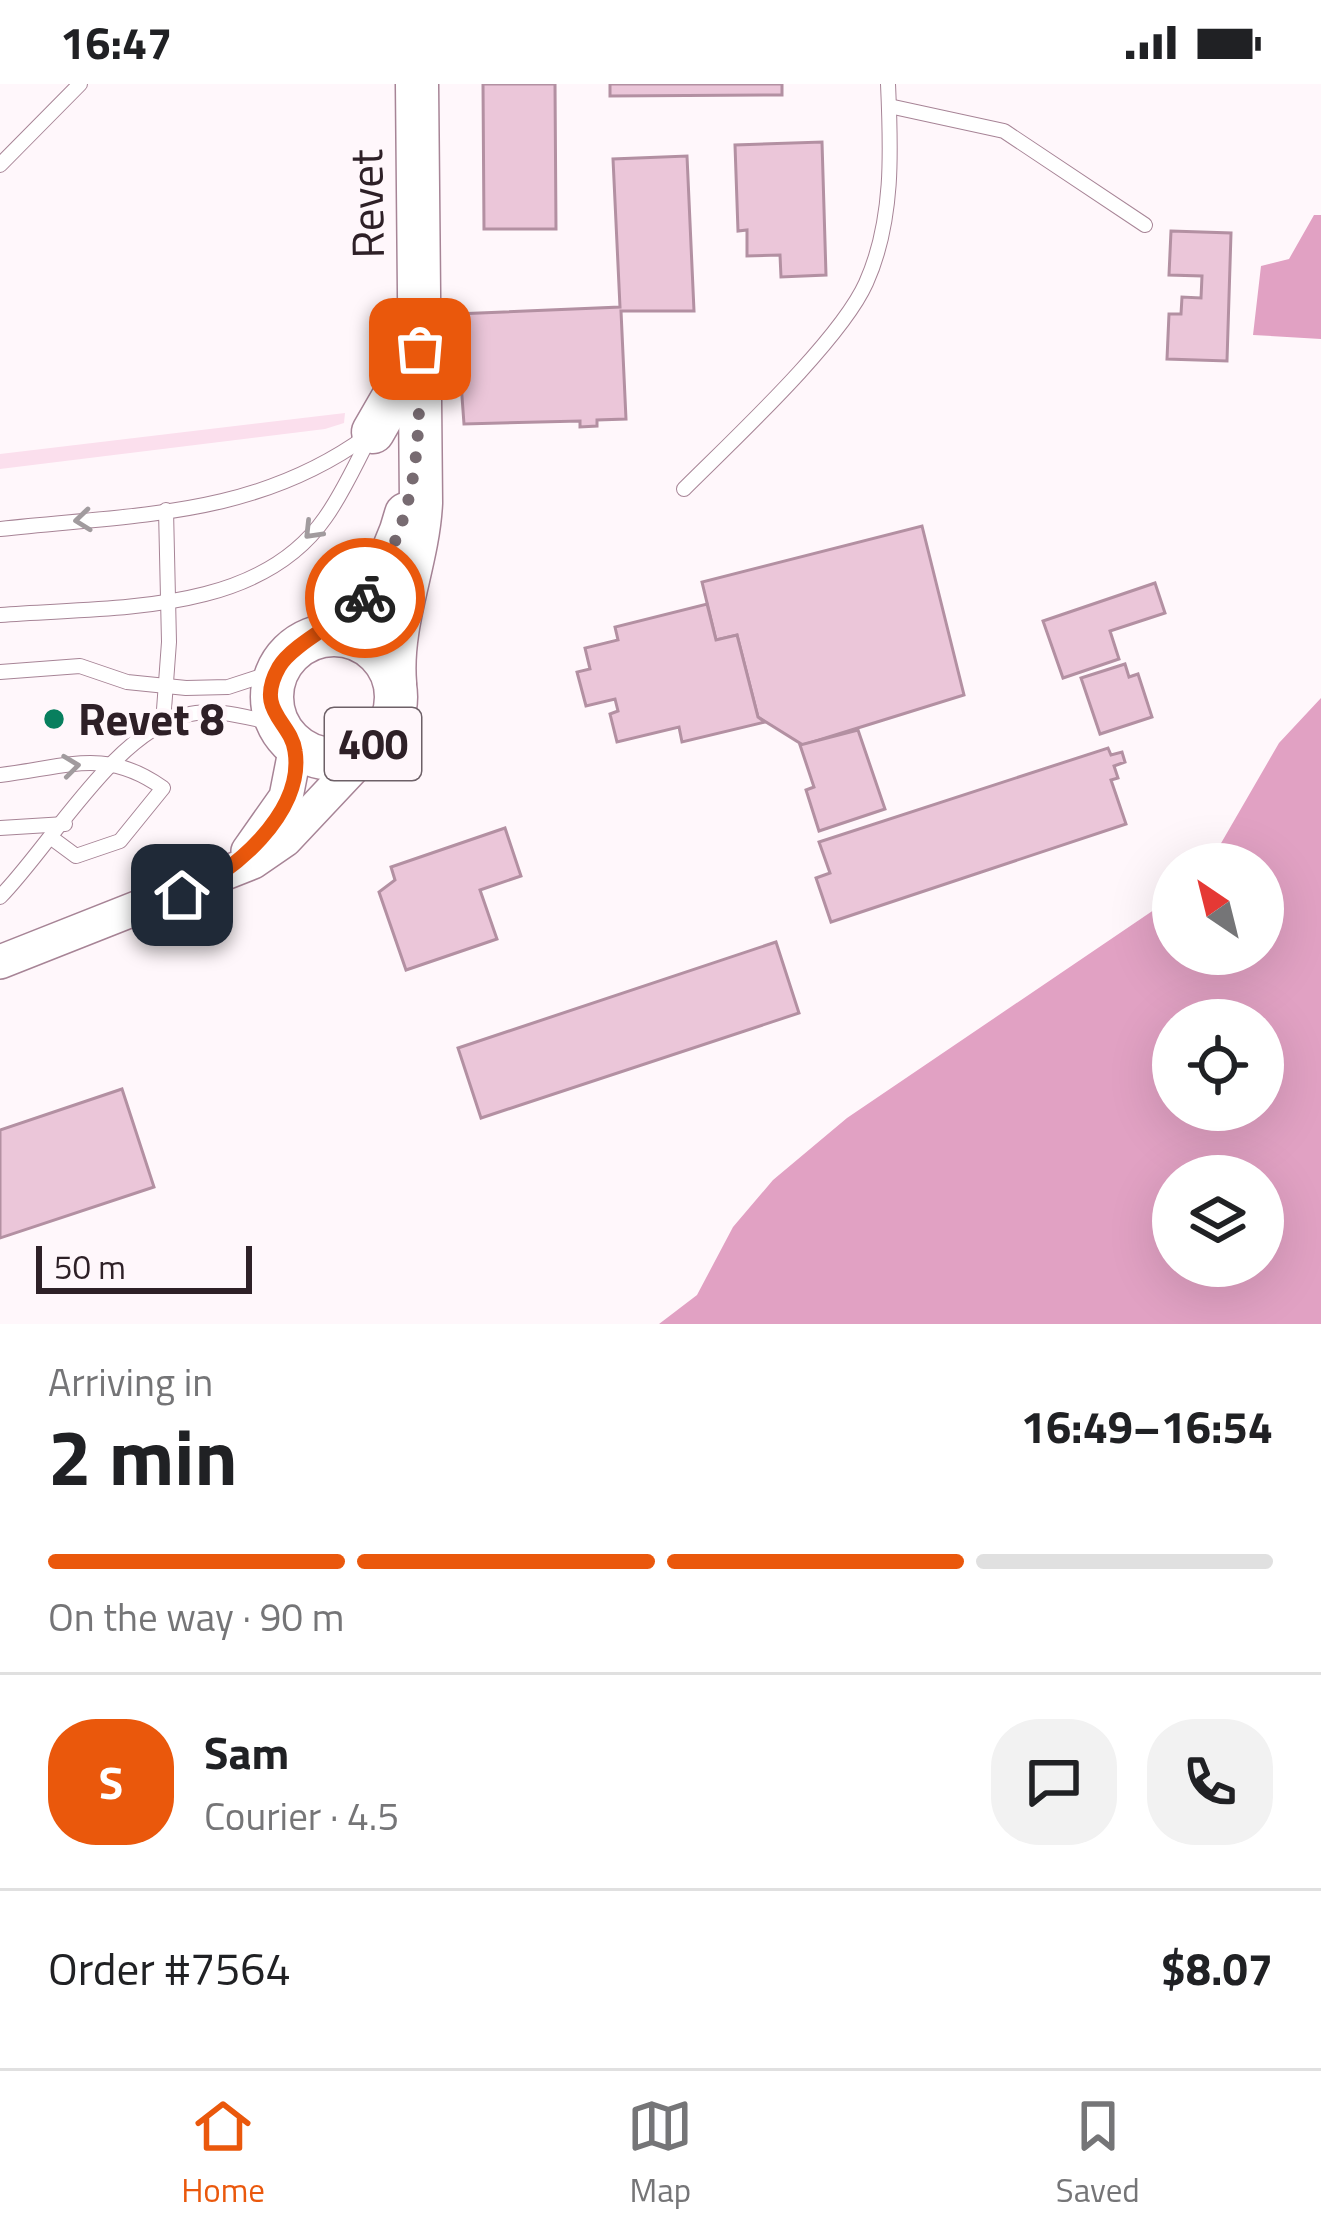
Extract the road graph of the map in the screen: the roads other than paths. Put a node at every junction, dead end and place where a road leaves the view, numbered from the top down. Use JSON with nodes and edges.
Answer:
{"nodes":[{"id":1,"x":80,"y":84,"type":"edge"},
{"id":2,"x":416,"y":84,"type":"edge"},
{"id":3,"x":888,"y":84,"type":"edge"},
{"id":4,"x":889,"y":106,"type":"junction"},
{"id":5,"x":0,"y":165,"type":"edge"},
{"id":6,"x":1144,"y":225,"type":"dead end"},
{"id":7,"x":420,"y":349,"type":"junction"},
{"id":8,"x":373,"y":433,"type":"junction"},
{"id":9,"x":418,"y":467,"type":"junction"},
{"id":10,"x":684,"y":489,"type":"dead end"},
{"id":11,"x":166,"y":510,"type":"junction"},
{"id":12,"x":0,"y":529,"type":"edge"},
{"id":13,"x":170,"y":600,"type":"junction"},
{"id":14,"x":0,"y":615,"type":"edge"},
{"id":15,"x":321,"y":635,"type":"junction"},
{"id":16,"x":278,"y":671,"type":"junction"},
{"id":17,"x":0,"y":672,"type":"edge"},
{"id":18,"x":395,"y":682,"type":"junction"},
{"id":19,"x":165,"y":688,"type":"junction"},
{"id":20,"x":163,"y":723,"type":"junction"},
{"id":21,"x":287,"y":735,"type":"junction"},
{"id":22,"x":379,"y":740,"type":"junction"},
{"id":23,"x":116,"y":761,"type":"junction"},
{"id":24,"x":0,"y":775,"type":"edge"},
{"id":25,"x":65,"y":824,"type":"junction"},
{"id":26,"x":0,"y":828,"type":"edge"},
{"id":27,"x":53,"y":838,"type":"junction"},
{"id":28,"x":205,"y":886,"type":"junction"},
{"id":29,"x":3,"y":888,"type":"edge"},
{"id":30,"x":0,"y":962,"type":"edge"}],
"edges":[{"from":1,"to":5,"type":"lane"},
{"from":2,"to":7,"type":"highway","name":"Revet","number":"400"},
{"from":3,"to":4,"type":"lane"},
{"from":4,"to":6,"type":"lane"},
{"from":4,"to":10,"type":"lane"},
{"from":7,"to":8,"type":"highway","number":"400"},
{"from":7,"to":9,"type":"highway","name":"Revet","number":"400"},
{"from":8,"to":11,"type":"lane"},
{"from":8,"to":13,"type":"lane","one_way":true},
{"from":9,"to":15,"type":"highway","name":"Revet","number":"400"},
{"from":9,"to":18,"type":"highway","name":"Revet","number":"400"},
{"from":11,"to":12,"type":"lane","one_way":true},
{"from":11,"to":13,"type":"lane"},
{"from":13,"to":14,"type":"lane"},
{"from":13,"to":19,"type":"lane"},
{"from":15,"to":16,"type":"highway","number":"400"},
{"from":15,"to":18,"type":"highway","number":"400"},
{"from":16,"to":19,"type":"lane"},
{"from":16,"to":21,"type":"highway","number":"400"},
{"from":17,"to":19,"type":"lane"},
{"from":18,"to":22,"type":"highway","number":"400"},
{"from":19,"to":20,"type":"lane"},
{"from":20,"to":21,"type":"lane"},
{"from":20,"to":23,"type":"lane"},
{"from":21,"to":22,"type":"highway","number":"400"},
{"from":21,"to":28,"type":"street"},
{"from":22,"to":28,"type":"street"},
{"from":24,"to":23,"type":"lane","one_way":true},
{"from":23,"to":25,"type":"lane"},
{"from":23,"to":27,"type":"lane"},
{"from":25,"to":26,"type":"lane"},
{"from":25,"to":27,"type":"lane"},
{"from":27,"to":29,"type":"lane"},
{"from":28,"to":30,"type":"street"}]}
